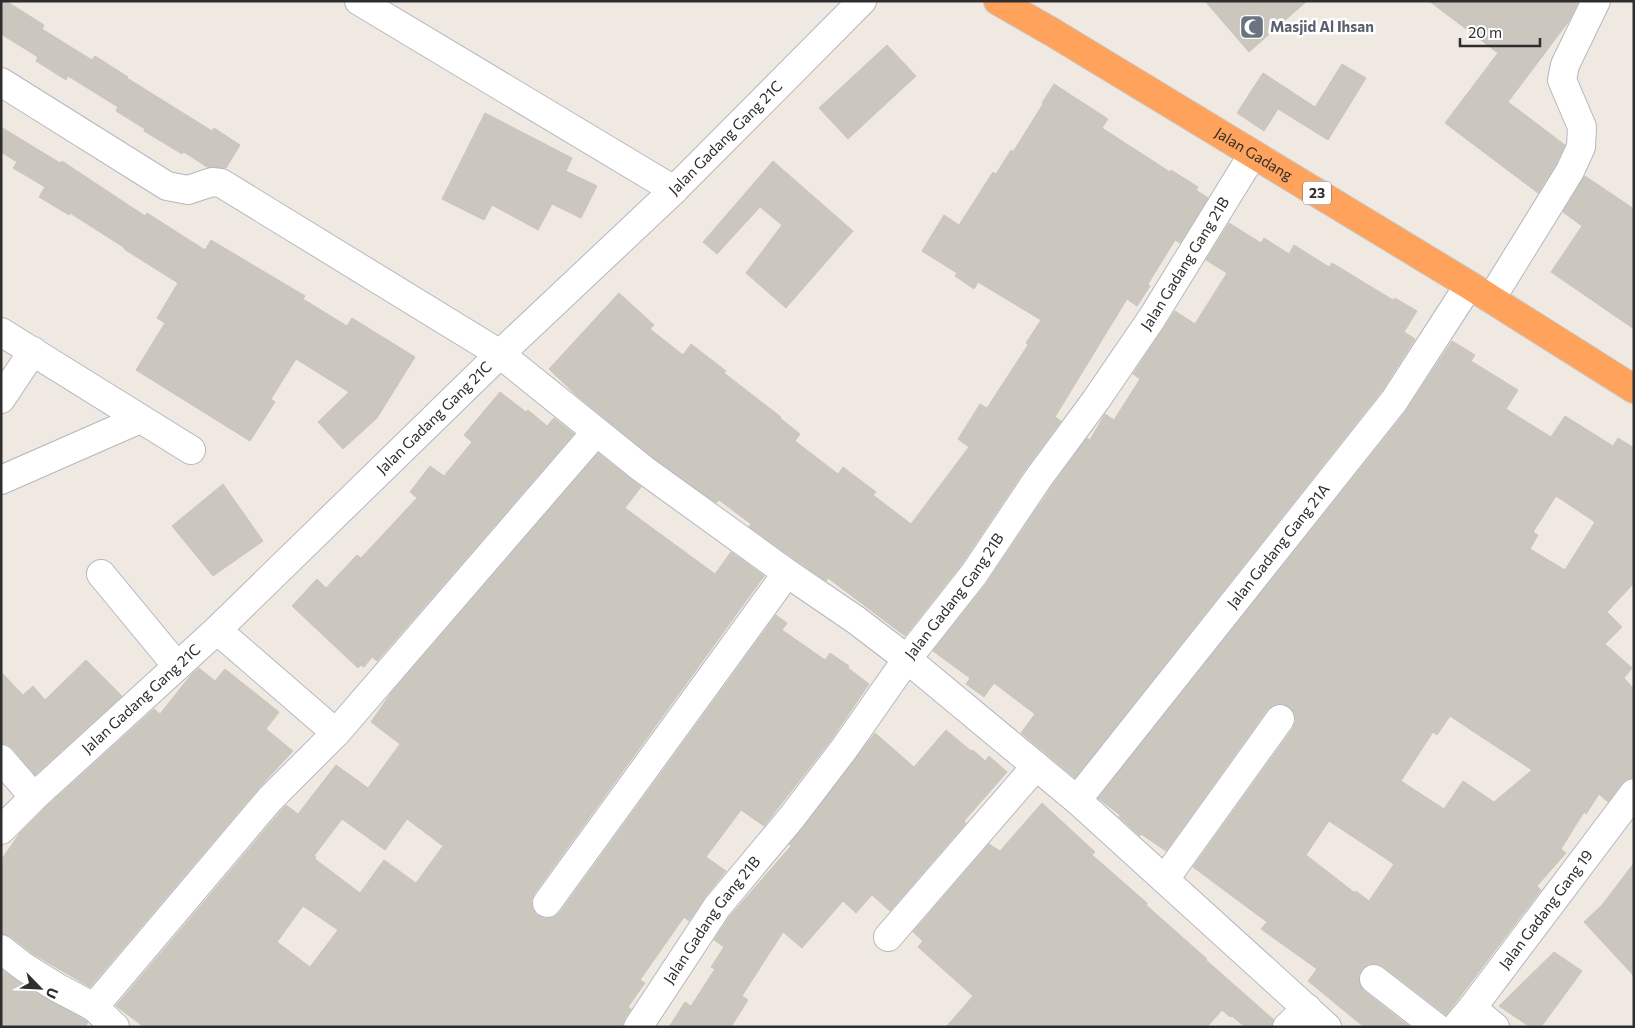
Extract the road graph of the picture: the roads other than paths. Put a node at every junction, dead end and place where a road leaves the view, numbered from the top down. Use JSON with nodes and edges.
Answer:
{"nodes":[{"id":1,"x":359,"y":1,"type":"edge"},
{"id":2,"x":862,"y":1,"type":"edge"},
{"id":3,"x":998,"y":1,"type":"edge"},
{"id":4,"x":1596,"y":1,"type":"edge"},
{"id":5,"x":1,"y":82,"type":"edge"},
{"id":6,"x":1252,"y":154,"type":"junction"},
{"id":7,"x":674,"y":190,"type":"junction"},
{"id":8,"x":1480,"y":292,"type":"junction"},
{"id":9,"x":1,"y":332,"type":"edge"},
{"id":10,"x":33,"y":351,"type":"junction"},
{"id":11,"x":500,"y":354,"type":"junction"},
{"id":12,"x":1634,"y":389,"type":"edge"},
{"id":13,"x":1,"y":399,"type":"edge"},
{"id":14,"x":140,"y":418,"type":"junction"},
{"id":15,"x":596,"y":432,"type":"junction"},
{"id":16,"x":191,"y":450,"type":"dead end"},
{"id":17,"x":1,"y":480,"type":"edge"},
{"id":18,"x":787,"y":573,"type":"junction"},
{"id":19,"x":101,"y":574,"type":"dead end"},
{"id":20,"x":217,"y":630,"type":"junction"},
{"id":21,"x":906,"y":659,"type":"junction"},
{"id":22,"x":177,"y":666,"type":"junction"},
{"id":23,"x":1280,"y":719,"type":"dead end"},
{"id":24,"x":336,"y":733,"type":"junction"},
{"id":25,"x":1,"y":759,"type":"edge"},
{"id":26,"x":1036,"y":766,"type":"junction"},
{"id":27,"x":1634,"y":793,"type":"edge"},
{"id":28,"x":34,"y":797,"type":"junction"},
{"id":29,"x":1077,"y":800,"type":"junction"},
{"id":30,"x":1,"y":830,"type":"edge"},
{"id":31,"x":1165,"y":879,"type":"junction"},
{"id":32,"x":547,"y":902,"type":"dead end"},
{"id":33,"x":888,"y":936,"type":"dead end"},
{"id":34,"x":1,"y":949,"type":"edge"},
{"id":35,"x":1374,"y":979,"type":"dead end"},
{"id":36,"x":94,"y":1007,"type":"junction"},
{"id":37,"x":1307,"y":1008,"type":"junction"},
{"id":38,"x":1464,"y":1018,"type":"edge"},
{"id":39,"x":115,"y":1027,"type":"edge"},
{"id":40,"x":638,"y":1027,"type":"edge"},
{"id":41,"x":1287,"y":1027,"type":"edge"},
{"id":42,"x":1327,"y":1027,"type":"edge"},
{"id":43,"x":1436,"y":1027,"type":"edge"},
{"id":44,"x":1495,"y":1027,"type":"edge"}],
"edges":[{"from":1,"to":7,"type":"street"},
{"from":2,"to":7,"type":"street","name":"Jalan Gadang Gang 21C"},
{"from":3,"to":6,"type":"highway","name":"Jalan Gadang","number":"23"},
{"from":4,"to":8,"type":"street","name":"Jalan Gadang Gang 21A"},
{"from":5,"to":11,"type":"street"},
{"from":6,"to":8,"type":"highway","name":"Jalan Gadang","number":"23"},
{"from":6,"to":21,"type":"street","name":"Jalan Gadang Gang 21B"},
{"from":7,"to":11,"type":"street","name":"Jalan Gadang Gang 21C"},
{"from":8,"to":12,"type":"highway","name":"Jalan Gadang","number":"23"},
{"from":8,"to":29,"type":"street","name":"Jalan Gadang Gang 21A"},
{"from":9,"to":10,"type":"street"},
{"from":10,"to":13,"type":"street"},
{"from":10,"to":14,"type":"street"},
{"from":11,"to":15,"type":"street"},
{"from":11,"to":20,"type":"street","name":"Jalan Gadang Gang 21C"},
{"from":14,"to":16,"type":"street"},
{"from":14,"to":17,"type":"street"},
{"from":15,"to":18,"type":"street"},
{"from":15,"to":24,"type":"street"},
{"from":18,"to":21,"type":"street"},
{"from":18,"to":32,"type":"street"},
{"from":19,"to":22,"type":"street"},
{"from":20,"to":22,"type":"street","name":"Jalan Gadang Gang 21C"},
{"from":20,"to":24,"type":"street"},
{"from":21,"to":26,"type":"street"},
{"from":21,"to":40,"type":"street","name":"Jalan Gadang Gang 21B"},
{"from":22,"to":28,"type":"street","name":"Jalan Gadang Gang 21C"},
{"from":23,"to":31,"type":"street"},
{"from":24,"to":36,"type":"street"},
{"from":25,"to":28,"type":"street"},
{"from":26,"to":29,"type":"street"},
{"from":26,"to":33,"type":"street"},
{"from":27,"to":38,"type":"street","name":"Jalan Gadang Gang 19"},
{"from":28,"to":30,"type":"street","name":"Jalan Gadang Gang 21C"},
{"from":29,"to":31,"type":"street"},
{"from":31,"to":37,"type":"street"},
{"from":34,"to":36,"type":"street"},
{"from":35,"to":43,"type":"street"},
{"from":36,"to":39,"type":"street"},
{"from":37,"to":41,"type":"street"},
{"from":37,"to":42,"type":"street"},
{"from":38,"to":44,"type":"street"}]}
